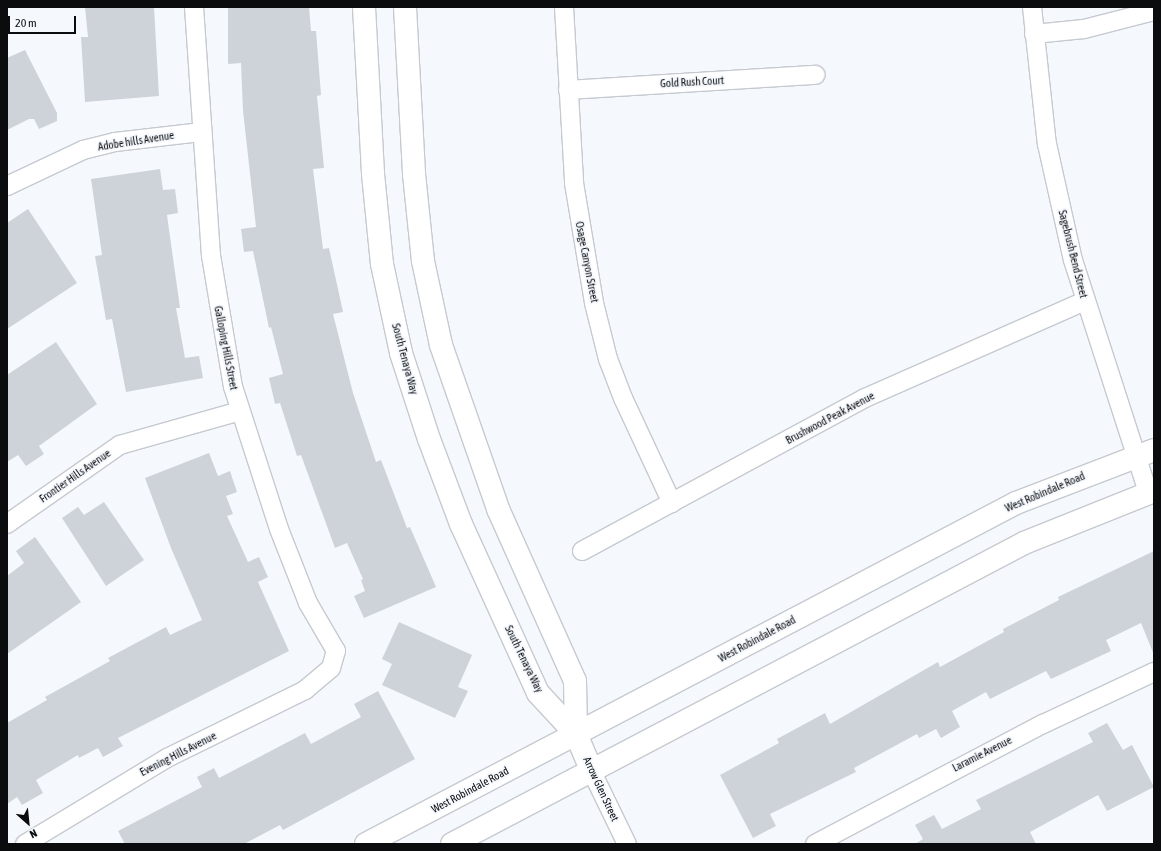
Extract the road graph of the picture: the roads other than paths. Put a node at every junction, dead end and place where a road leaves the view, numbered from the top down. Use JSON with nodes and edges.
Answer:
{"nodes":[{"id":1,"x":194,"y":7,"type":"edge"},
{"id":2,"x":364,"y":7,"type":"edge"},
{"id":3,"x":405,"y":7,"type":"edge"},
{"id":4,"x":564,"y":7,"type":"edge"},
{"id":5,"x":1032,"y":7,"type":"edge"},
{"id":6,"x":1154,"y":11,"type":"edge"},
{"id":7,"x":1034,"y":34,"type":"junction"},
{"id":8,"x":816,"y":75,"type":"dead end"},
{"id":9,"x":568,"y":90,"type":"junction"},
{"id":10,"x":202,"y":132,"type":"junction"},
{"id":11,"x":7,"y":186,"type":"edge"},
{"id":12,"x":1085,"y":301,"type":"junction"},
{"id":13,"x":240,"y":411,"type":"junction"},
{"id":14,"x":1146,"y":452,"type":"edge"},
{"id":15,"x":1151,"y":491,"type":"edge"},
{"id":16,"x":672,"y":503,"type":"junction"},
{"id":17,"x":7,"y":524,"type":"edge"},
{"id":18,"x":582,"y":551,"type":"dead end"},
{"id":19,"x":331,"y":668,"type":"joint"},
{"id":20,"x":1154,"y":672,"type":"edge"},
{"id":21,"x":576,"y":734,"type":"junction"},
{"id":22,"x":591,"y":770,"type":"junction"},
{"id":23,"x":25,"y":844,"type":"edge"},
{"id":24,"x":366,"y":844,"type":"edge"},
{"id":25,"x":452,"y":844,"type":"edge"},
{"id":26,"x":627,"y":844,"type":"edge"},
{"id":27,"x":815,"y":844,"type":"edge"}],
"edges":[{"from":1,"to":10,"type":"street","name":"Galloping Hills Street"},
{"from":2,"to":21,"type":"main road","name":"South Tenaya Way"},
{"from":3,"to":21,"type":"main road"},
{"from":4,"to":9,"type":"street","name":"Osage Canyon Street"},
{"from":5,"to":7,"type":"street","name":"Sagebrush Bend Street"},
{"from":6,"to":7,"type":"street"},
{"from":7,"to":12,"type":"street","name":"Sagebrush Bend Street"},
{"from":8,"to":9,"type":"street","name":"Gold Rush Court"},
{"from":9,"to":16,"type":"street","name":"Osage Canyon Street"},
{"from":10,"to":11,"type":"street","name":"Adobe hills Avenue"},
{"from":10,"to":13,"type":"street","name":"Galloping Hills Street"},
{"from":12,"to":14,"type":"street","name":"Sagebrush Bend Street"},
{"from":12,"to":16,"type":"street","name":"Brushwood Peak Avenue"},
{"from":13,"to":17,"type":"street","name":"Frontier Hills Avenue"},
{"from":13,"to":19,"type":"street","name":"Galloping Hills Street"},
{"from":14,"to":15,"type":"street","name":"Sagebrush Bend Street"},
{"from":14,"to":21,"type":"main road","name":"West Robindale Road"},
{"from":15,"to":22,"type":"main road"},
{"from":16,"to":18,"type":"street","name":"Brushwood Peak Avenue"},
{"from":19,"to":23,"type":"street","name":"Evening Hills Avenue"},
{"from":20,"to":27,"type":"street","name":"Laramie Avenue"},
{"from":21,"to":22,"type":"main road","name":"Arrow Glen Street"},
{"from":21,"to":24,"type":"main road","name":"West Robindale Road"},
{"from":22,"to":25,"type":"main road"},
{"from":22,"to":26,"type":"street","name":"Arrow Glen Street"}]}
